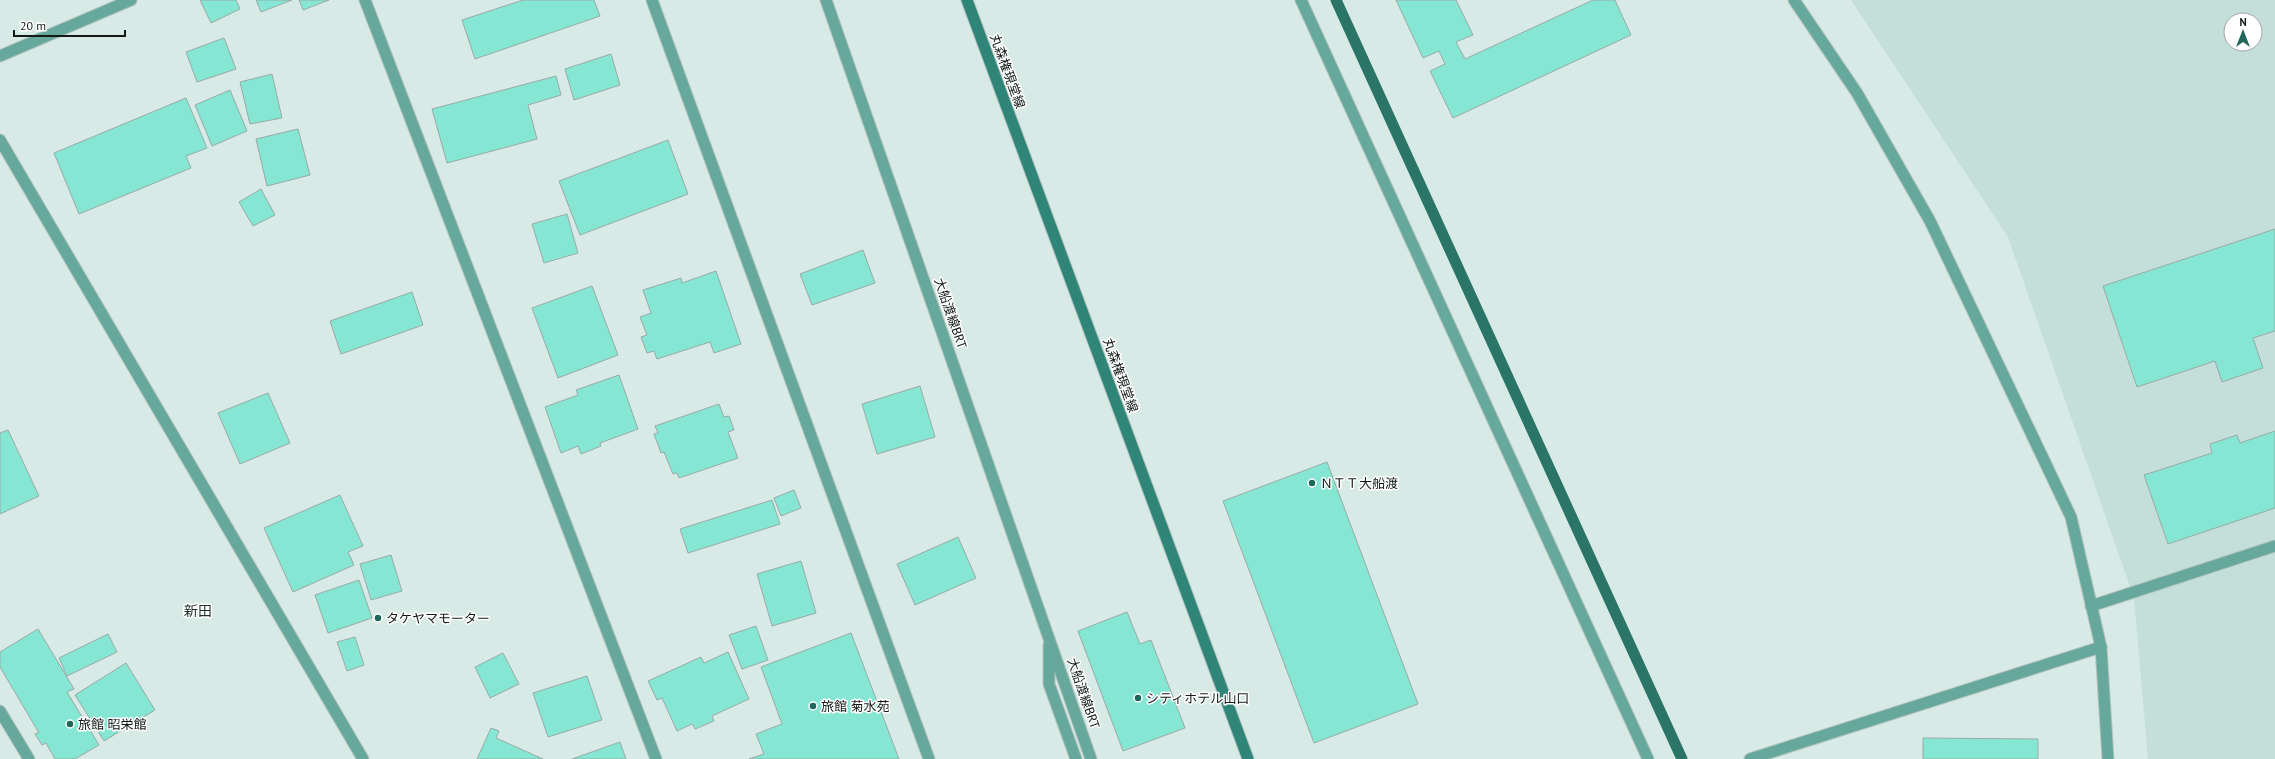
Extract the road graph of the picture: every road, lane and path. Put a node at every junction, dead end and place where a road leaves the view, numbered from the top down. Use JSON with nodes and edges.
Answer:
{"nodes":[{"id":1,"x":132,"y":0,"type":"edge"},
{"id":2,"x":365,"y":0,"type":"edge"},
{"id":3,"x":652,"y":0,"type":"edge"},
{"id":4,"x":826,"y":0,"type":"edge"},
{"id":5,"x":967,"y":0,"type":"edge"},
{"id":6,"x":1301,"y":0,"type":"edge"},
{"id":7,"x":1794,"y":0,"type":"edge"},
{"id":8,"x":0,"y":56,"type":"edge"},
{"id":9,"x":0,"y":140,"type":"edge"},
{"id":10,"x":2275,"y":546,"type":"edge"},
{"id":11,"x":2092,"y":606,"type":"junction"},
{"id":12,"x":1049,"y":636,"type":"junction"},
{"id":13,"x":2101,"y":647,"type":"junction"},
{"id":14,"x":0,"y":711,"type":"edge"},
{"id":15,"x":29,"y":759,"type":"edge"},
{"id":16,"x":363,"y":759,"type":"edge"},
{"id":17,"x":656,"y":759,"type":"edge"},
{"id":18,"x":929,"y":759,"type":"edge"},
{"id":19,"x":1076,"y":759,"type":"edge"},
{"id":20,"x":1092,"y":759,"type":"edge"},
{"id":21,"x":1248,"y":759,"type":"edge"},
{"id":22,"x":1648,"y":759,"type":"edge"},
{"id":23,"x":1750,"y":759,"type":"edge"},
{"id":24,"x":2108,"y":759,"type":"edge"}],
"edges":[{"from":1,"to":8,"type":"street"},
{"from":2,"to":17,"type":"street"},
{"from":3,"to":18,"type":"street"},
{"from":4,"to":12,"type":"street","name":"大船渡線BRT"},
{"from":5,"to":21,"type":"main road","name":"丸森権現堂線"},
{"from":6,"to":22,"type":"street"},
{"from":7,"to":11,"type":"street"},
{"from":9,"to":16,"type":"street"},
{"from":10,"to":11,"type":"street"},
{"from":11,"to":13,"type":"street"},
{"from":12,"to":19,"type":"street","name":"大船渡線BRT"},
{"from":12,"to":20,"type":"street","name":"大船渡線BRT"},
{"from":13,"to":23,"type":"street"},
{"from":13,"to":24,"type":"street"},
{"from":14,"to":15,"type":"street"}]}
